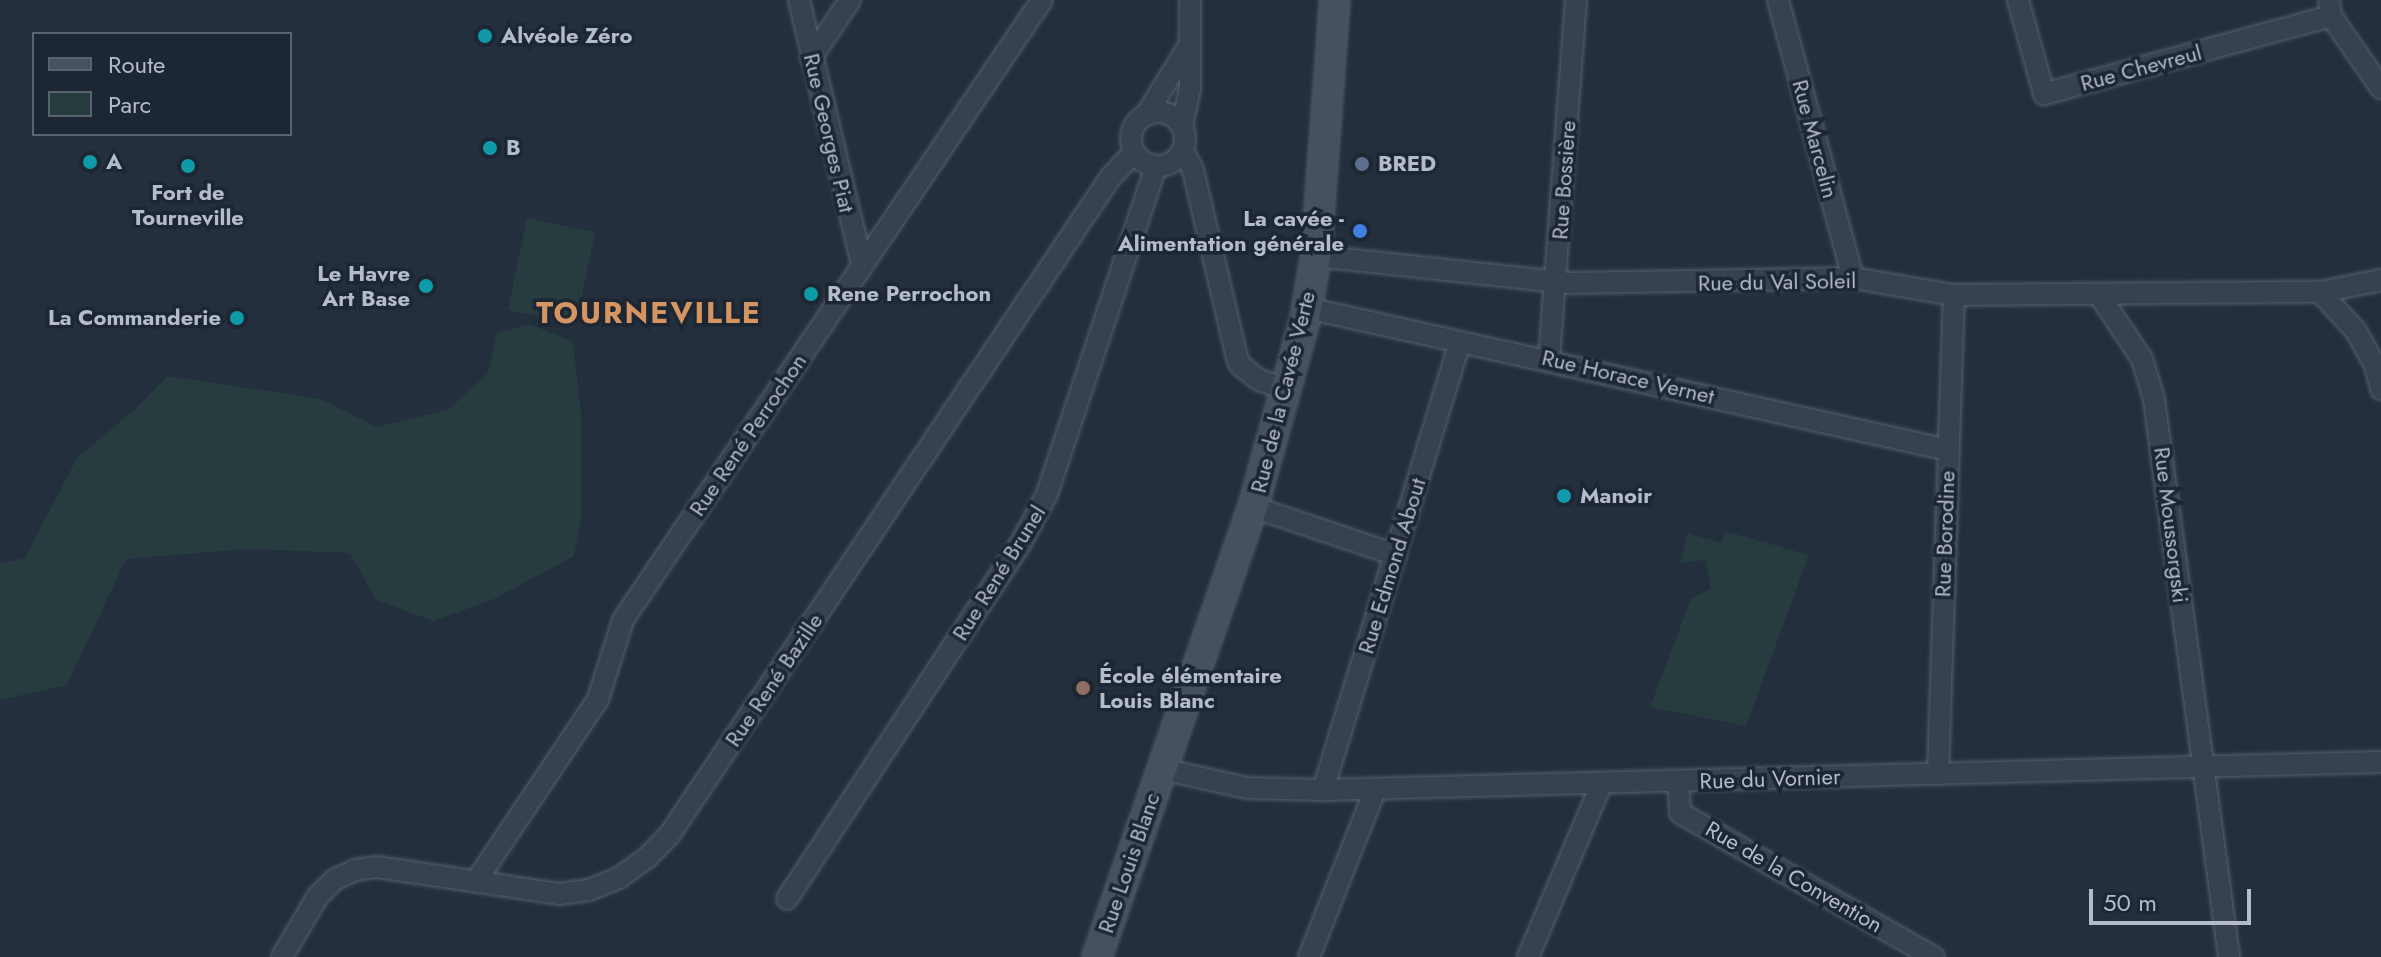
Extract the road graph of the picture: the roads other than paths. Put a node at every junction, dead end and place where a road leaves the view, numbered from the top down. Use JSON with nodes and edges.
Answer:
{"nodes":[{"id":1,"x":799,"y":0,"type":"edge"},
{"id":2,"x":850,"y":0,"type":"edge"},
{"id":3,"x":1042,"y":0,"type":"edge"},
{"id":4,"x":1190,"y":0,"type":"edge"},
{"id":5,"x":1335,"y":0,"type":"edge"},
{"id":6,"x":1576,"y":0,"type":"edge"},
{"id":7,"x":1778,"y":0,"type":"edge"},
{"id":8,"x":2018,"y":0,"type":"edge"},
{"id":9,"x":2330,"y":8,"type":"edge"},
{"id":10,"x":1188,"y":47,"type":"junction"},
{"id":11,"x":811,"y":58,"type":"junction"},
{"id":12,"x":2379,"y":82,"type":"edge"},
{"id":13,"x":1146,"y":115,"type":"junction"},
{"id":14,"x":1182,"y":126,"type":"junction"},
{"id":15,"x":1183,"y":151,"type":"junction"},
{"id":16,"x":1134,"y":152,"type":"junction"},
{"id":17,"x":1156,"y":167,"type":"junction"},
{"id":18,"x":1316,"y":256,"type":"junction"},
{"id":19,"x":862,"y":265,"type":"junction"},
{"id":20,"x":1853,"y":278,"type":"junction"},
{"id":21,"x":2381,"y":280,"type":"edge"},
{"id":22,"x":1556,"y":282,"type":"junction"},
{"id":23,"x":2320,"y":292,"type":"junction"},
{"id":24,"x":1954,"y":295,"type":"junction"},
{"id":25,"x":2100,"y":296,"type":"junction"},
{"id":26,"x":1307,"y":308,"type":"junction"},
{"id":27,"x":1460,"y":342,"type":"junction"},
{"id":28,"x":1549,"y":359,"type":"junction"},
{"id":29,"x":1286,"y":389,"type":"junction"},
{"id":30,"x":2381,"y":389,"type":"edge"},
{"id":31,"x":1948,"y":450,"type":"junction"},
{"id":32,"x":1253,"y":507,"type":"junction"},
{"id":33,"x":1396,"y":555,"type":"junction"},
{"id":34,"x":2381,"y":762,"type":"edge"},
{"id":35,"x":2202,"y":768,"type":"junction"},
{"id":36,"x":1162,"y":769,"type":"junction"},
{"id":37,"x":1938,"y":774,"type":"junction"},
{"id":38,"x":1678,"y":782,"type":"junction"},
{"id":39,"x":1601,"y":785,"type":"junction"},
{"id":40,"x":1323,"y":790,"type":"junction"},
{"id":41,"x":1375,"y":790,"type":"junction"},
{"id":42,"x":477,"y":880,"type":"junction"},
{"id":43,"x":787,"y":899,"type":"dead end"},
{"id":44,"x":282,"y":957,"type":"edge"},
{"id":45,"x":1097,"y":957,"type":"edge"},
{"id":46,"x":1309,"y":957,"type":"edge"},
{"id":47,"x":1528,"y":957,"type":"edge"},
{"id":48,"x":1934,"y":957,"type":"edge"},
{"id":49,"x":2229,"y":957,"type":"edge"}],
"edges":[{"from":1,"to":11,"type":"street","name":"Rue Georges Piat"},
{"from":2,"to":11,"type":"street"},
{"from":3,"to":19,"type":"street","name":"Rue René Perrochon"},
{"from":4,"to":10,"type":"street"},
{"from":5,"to":18,"type":"street","name":"Rue de la Cavée Verte"},
{"from":6,"to":22,"type":"street","name":"Rue Bossière"},
{"from":7,"to":20,"type":"street","name":"Rue Marcelin"},
{"from":8,"to":9,"type":"street","name":"Rue Chevreul"},
{"from":9,"to":12,"type":"street"},
{"from":10,"to":13,"type":"street"},
{"from":10,"to":14,"type":"street"},
{"from":11,"to":19,"type":"street","name":"Rue Georges Piat"},
{"from":13,"to":14,"type":"street"},
{"from":13,"to":16,"type":"street"},
{"from":14,"to":15,"type":"street"},
{"from":15,"to":17,"type":"street"},
{"from":15,"to":29,"type":"street"},
{"from":16,"to":17,"type":"street"},
{"from":16,"to":42,"type":"street","name":"Rue René Bazille"},
{"from":17,"to":43,"type":"street","name":"Rue René Brunel"},
{"from":18,"to":22,"type":"street","name":"Rue du Val Soleil"},
{"from":18,"to":26,"type":"street","name":"Rue de la Cavée Verte"},
{"from":19,"to":42,"type":"street","name":"Rue René Perrochon"},
{"from":20,"to":22,"type":"street","name":"Rue du Val Soleil"},
{"from":20,"to":24,"type":"street","name":"Rue du Val Soleil"},
{"from":21,"to":23,"type":"street","name":"Rue du Val Soleil"},
{"from":22,"to":28,"type":"street","name":"Rue Bossière"},
{"from":23,"to":25,"type":"street","name":"Rue du Val Soleil"},
{"from":23,"to":30,"type":"street"},
{"from":24,"to":25,"type":"street","name":"Rue du Val Soleil"},
{"from":24,"to":31,"type":"street","name":"Rue Borodine"},
{"from":25,"to":35,"type":"street","name":"Rue Moussorgski"},
{"from":26,"to":27,"type":"street","name":"Rue Horace Vernet"},
{"from":26,"to":29,"type":"street","name":"Rue de la Cavée Verte"},
{"from":27,"to":28,"type":"street","name":"Rue Horace Vernet"},
{"from":27,"to":33,"type":"street","name":"Rue Edmond About"},
{"from":28,"to":31,"type":"street","name":"Rue Horace Vernet"},
{"from":29,"to":32,"type":"street","name":"Rue de la Cavée Verte"},
{"from":31,"to":37,"type":"street","name":"Rue Borodine"},
{"from":32,"to":33,"type":"street"},
{"from":32,"to":36,"type":"street","name":"Rue de la Cavée Verte"},
{"from":33,"to":40,"type":"street","name":"Rue Edmond About"},
{"from":34,"to":35,"type":"street","name":"Rue du Vornier"},
{"from":35,"to":37,"type":"street","name":"Rue du Vornier"},
{"from":35,"to":49,"type":"street","name":"Rue Moussorgski"},
{"from":36,"to":40,"type":"street","name":"Rue du Vornier"},
{"from":36,"to":45,"type":"street","name":"Rue Louis Blanc"},
{"from":37,"to":38,"type":"street","name":"Rue du Vornier"},
{"from":38,"to":39,"type":"street","name":"Rue du Vornier"},
{"from":38,"to":48,"type":"street","name":"Rue de la Convention"},
{"from":39,"to":41,"type":"street","name":"Rue du Vornier"},
{"from":39,"to":47,"type":"street"},
{"from":40,"to":41,"type":"street","name":"Rue du Vornier"},
{"from":41,"to":46,"type":"street"},
{"from":42,"to":44,"type":"street","name":"Rue René Bazille"}]}
